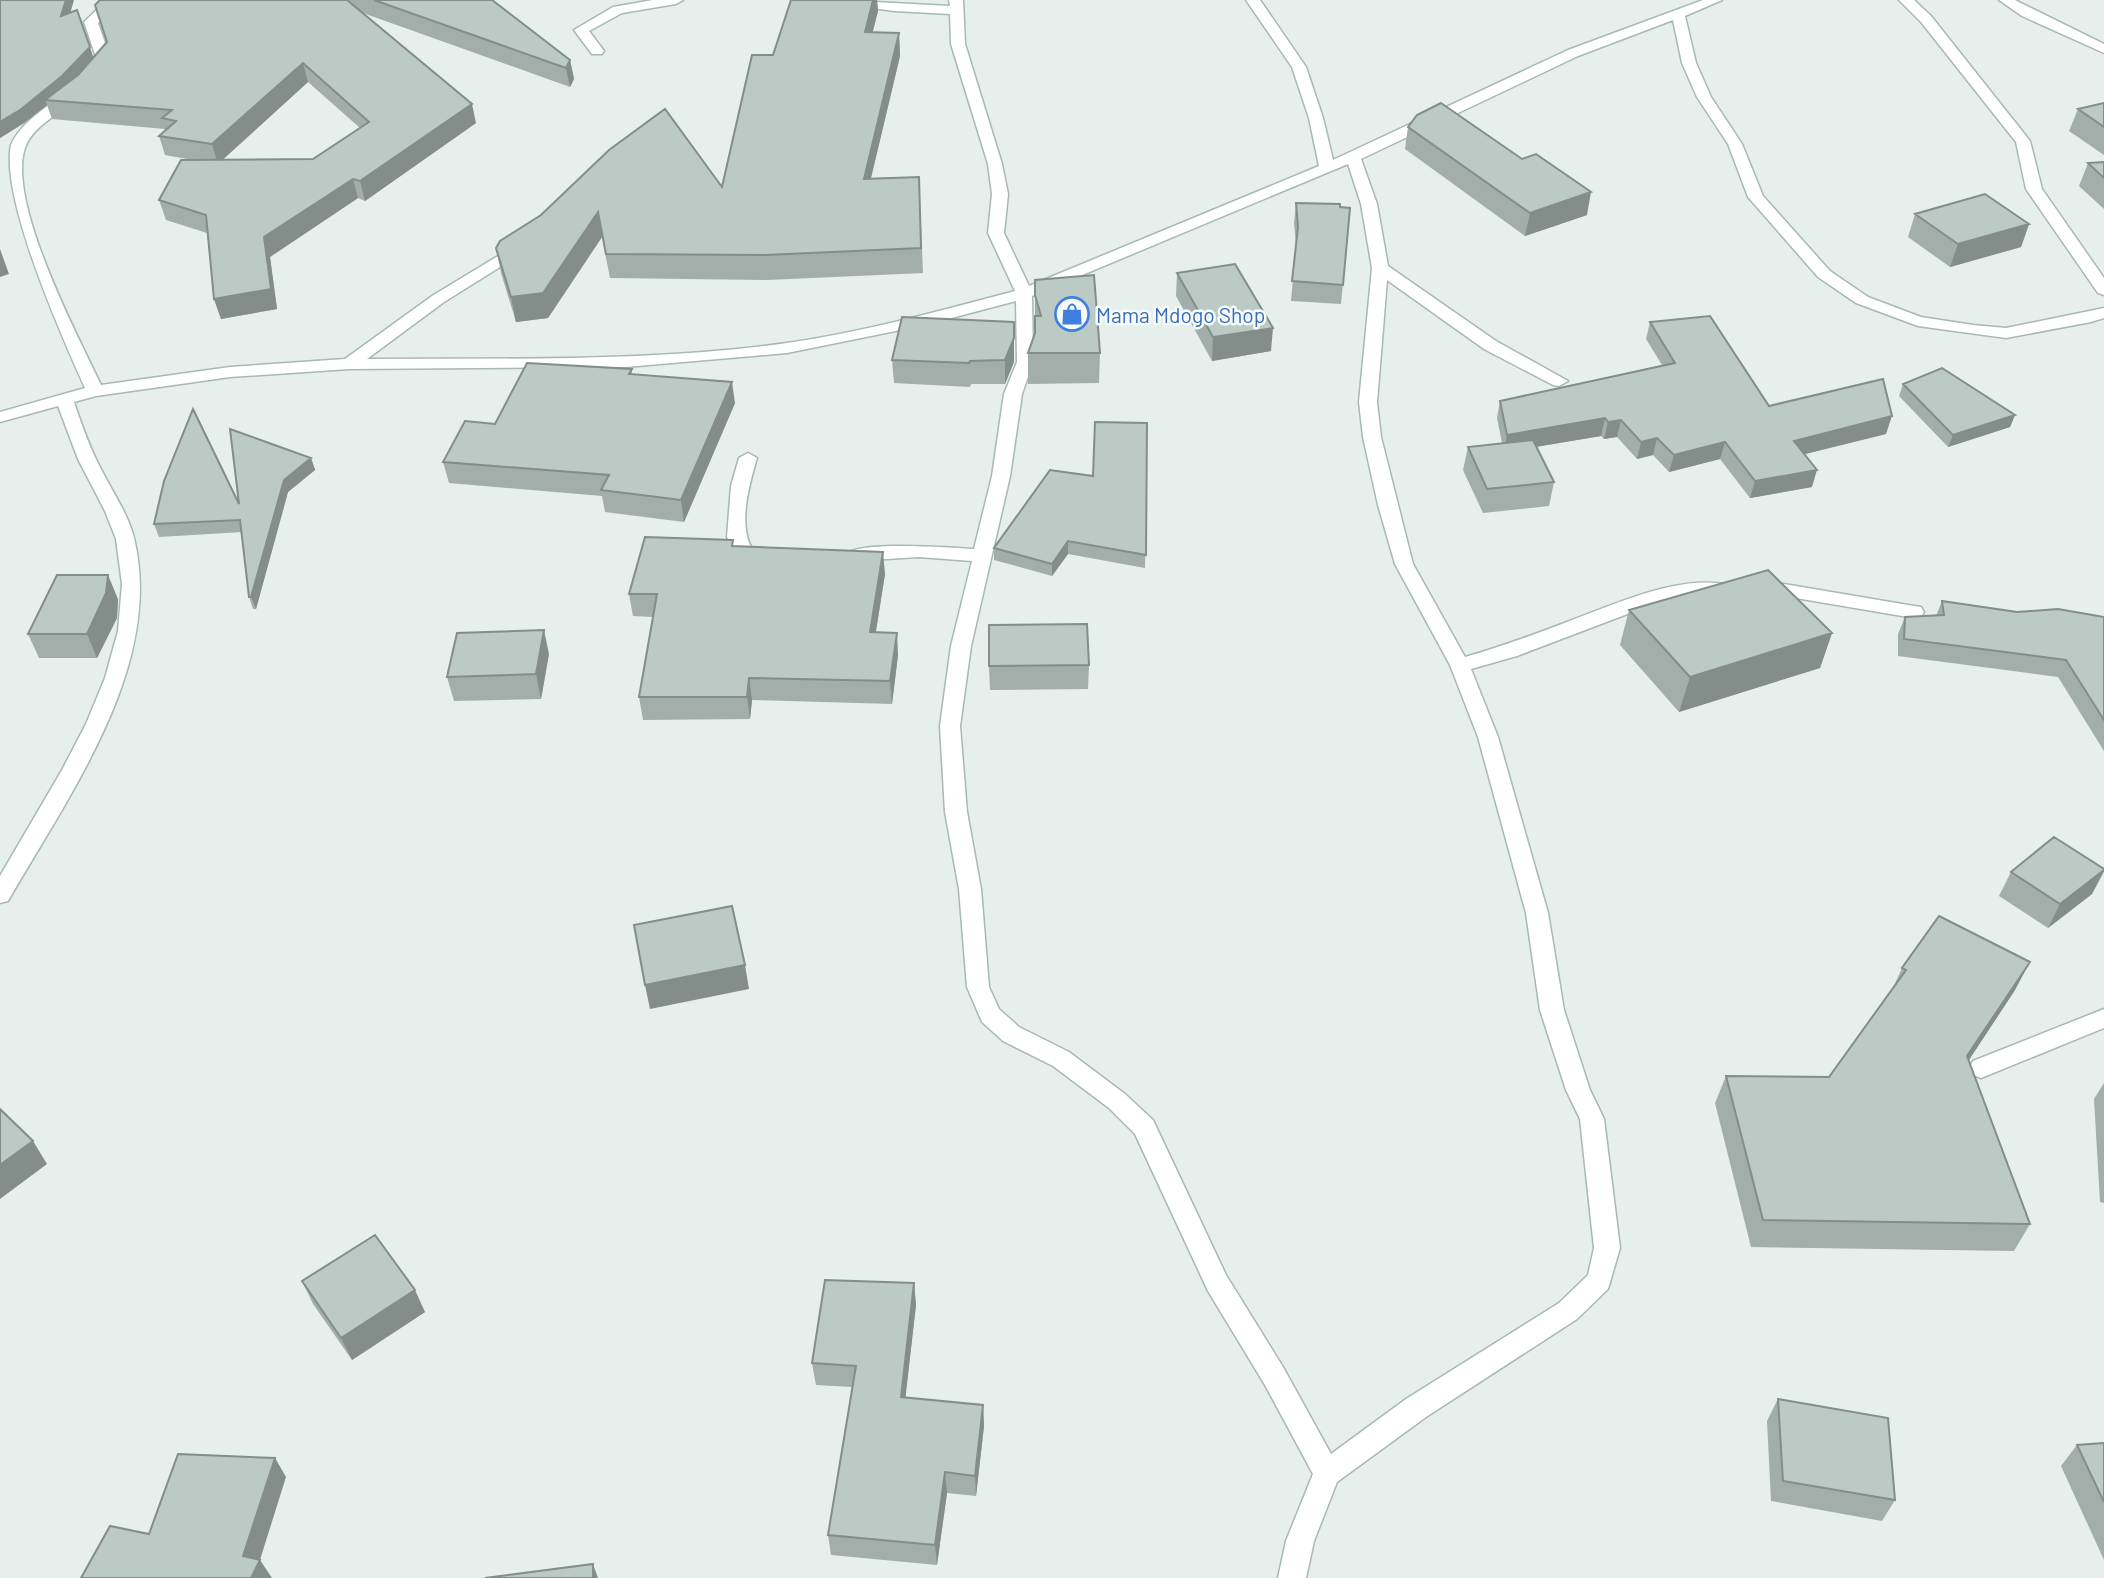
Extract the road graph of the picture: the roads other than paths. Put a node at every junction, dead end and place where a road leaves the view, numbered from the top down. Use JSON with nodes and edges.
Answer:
{"nodes":[{"id":1,"x":115,"y":0,"type":"edge"},
{"id":2,"x":676,"y":0,"type":"edge"},
{"id":3,"x":845,"y":0,"type":"edge"},
{"id":4,"x":1253,"y":0,"type":"edge"},
{"id":5,"x":1715,"y":0,"type":"edge"},
{"id":6,"x":1906,"y":0,"type":"edge"},
{"id":7,"x":2006,"y":0,"type":"edge"},
{"id":8,"x":957,"y":5,"type":"edge"},
{"id":9,"x":1678,"y":13,"type":"junction"},
{"id":10,"x":2104,"y":49,"type":"edge"},
{"id":11,"x":597,"y":51,"type":"dead end"},
{"id":12,"x":1353,"y":156,"type":"junction"},
{"id":13,"x":1327,"y":168,"type":"junction"},
{"id":14,"x":538,"y":235,"type":"edge"},
{"id":15,"x":1380,"y":268,"type":"junction"},
{"id":16,"x":2104,"y":290,"type":"edge"},
{"id":17,"x":1024,"y":294,"type":"junction"},
{"id":18,"x":2104,"y":313,"type":"edge"},
{"id":19,"x":349,"y":363,"type":"junction"},
{"id":20,"x":1559,"y":381,"type":"dead end"},
{"id":21,"x":95,"y":391,"type":"junction"},
{"id":22,"x":64,"y":399,"type":"junction"},
{"id":23,"x":0,"y":417,"type":"edge"},
{"id":24,"x":748,"y":458,"type":"dead end"},
{"id":25,"x":836,"y":556,"type":"edge"},
{"id":26,"x":981,"y":556,"type":"junction"},
{"id":27,"x":777,"y":560,"type":"edge"},
{"id":28,"x":1914,"y":612,"type":"dead end"},
{"id":29,"x":1460,"y":665,"type":"junction"},
{"id":30,"x":0,"y":895,"type":"edge"},
{"id":31,"x":2104,"y":1018,"type":"edge"},
{"id":32,"x":1981,"y":1068,"type":"edge"},
{"id":33,"x":1327,"y":1473,"type":"junction"},
{"id":34,"x":1292,"y":1578,"type":"edge"}],
"edges":[{"from":1,"to":21,"type":"street"},
{"from":2,"to":11,"type":"street"},
{"from":3,"to":8,"type":"street"},
{"from":4,"to":13,"type":"street"},
{"from":5,"to":9,"type":"street"},
{"from":6,"to":16,"type":"street"},
{"from":7,"to":10,"type":"street"},
{"from":8,"to":17,"type":"street"},
{"from":9,"to":12,"type":"street"},
{"from":9,"to":18,"type":"street"},
{"from":12,"to":13,"type":"street"},
{"from":12,"to":15,"type":"street"},
{"from":13,"to":17,"type":"street"},
{"from":14,"to":19,"type":"street"},
{"from":15,"to":20,"type":"street"},
{"from":15,"to":29,"type":"street"},
{"from":17,"to":19,"type":"street"},
{"from":17,"to":26,"type":"street"},
{"from":19,"to":21,"type":"street"},
{"from":21,"to":22,"type":"street"},
{"from":22,"to":23,"type":"street"},
{"from":22,"to":30,"type":"street"},
{"from":24,"to":27,"type":"street"},
{"from":25,"to":26,"type":"street"},
{"from":26,"to":33,"type":"street"},
{"from":28,"to":29,"type":"street"},
{"from":29,"to":33,"type":"street"},
{"from":31,"to":32,"type":"street"},
{"from":33,"to":34,"type":"street"}]}
